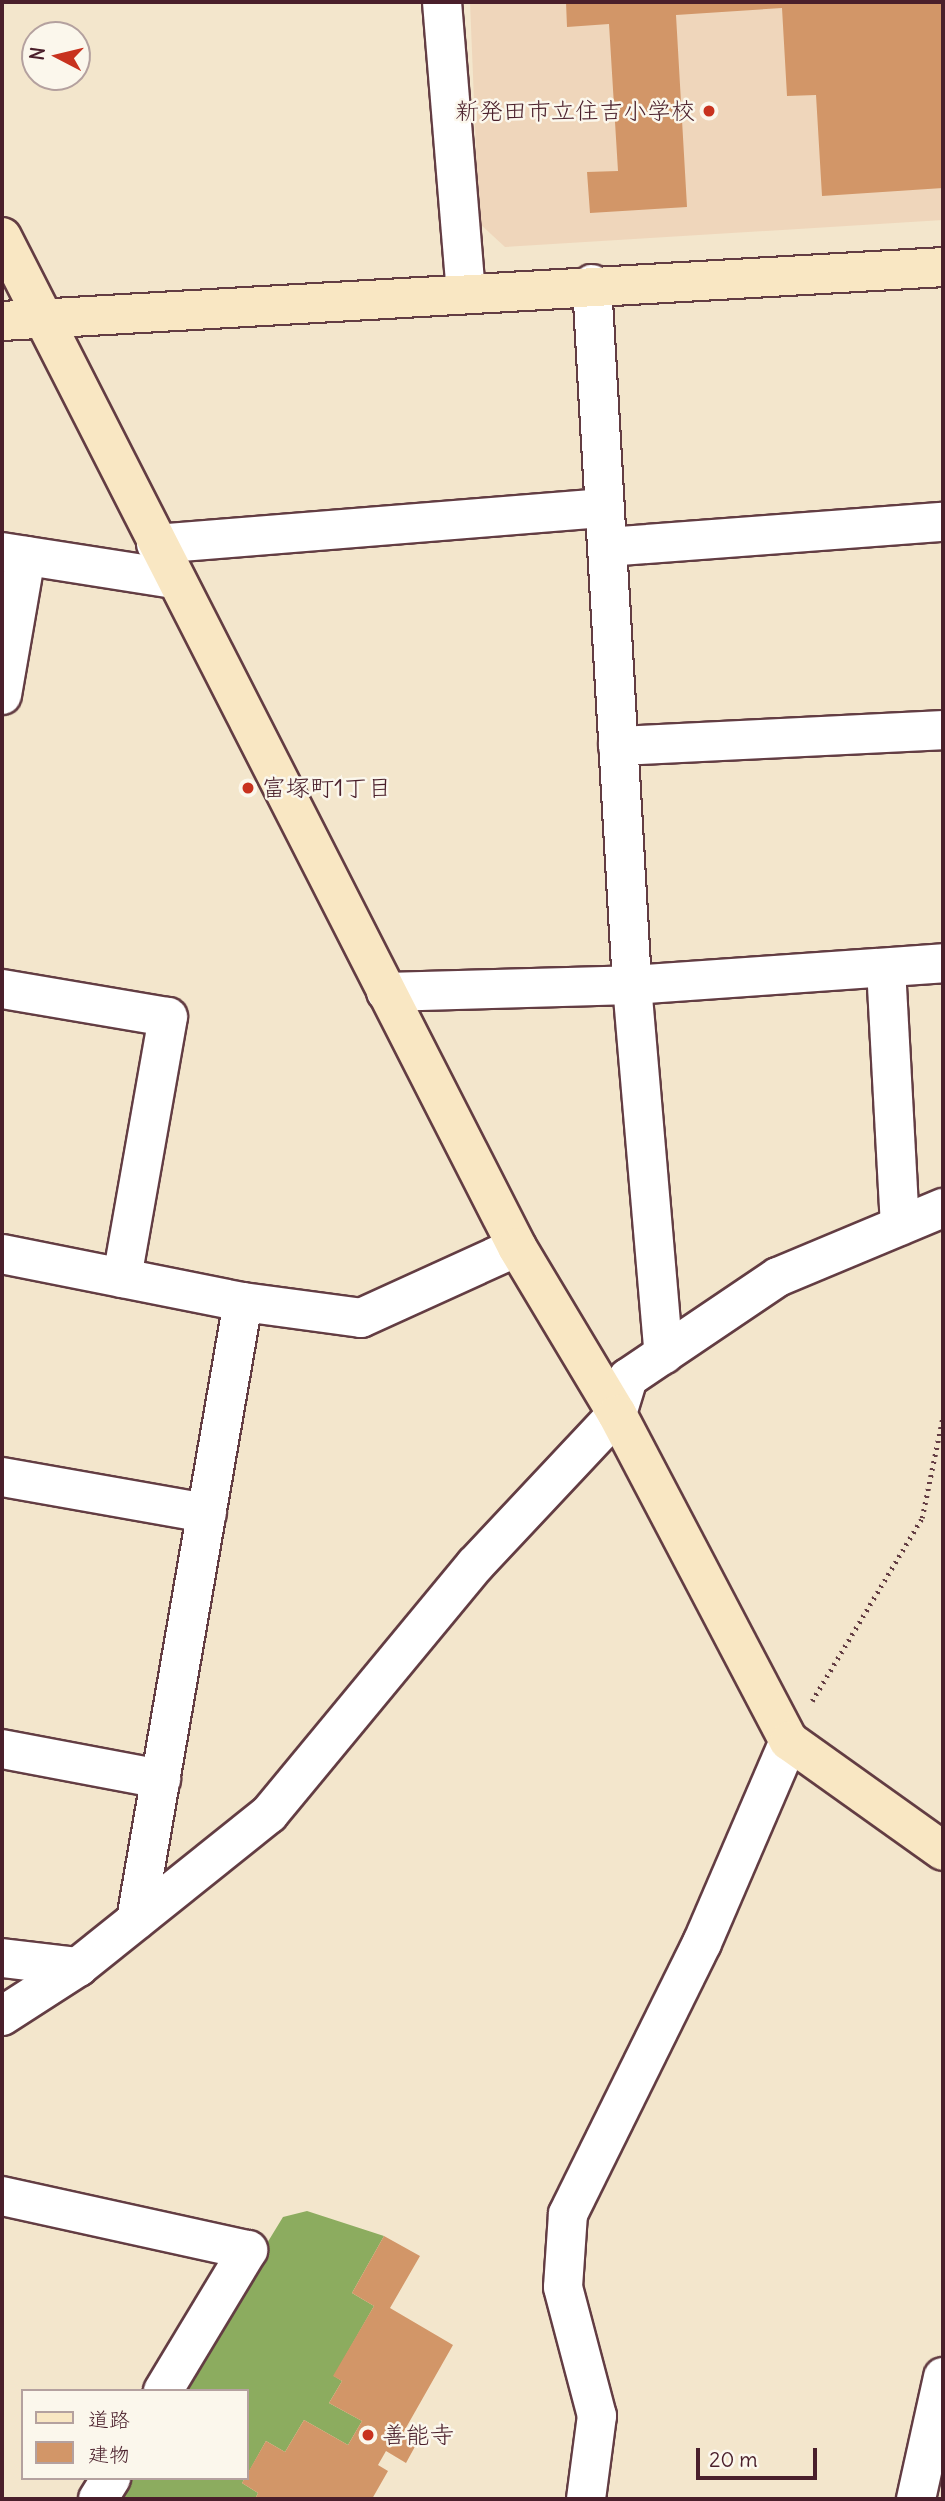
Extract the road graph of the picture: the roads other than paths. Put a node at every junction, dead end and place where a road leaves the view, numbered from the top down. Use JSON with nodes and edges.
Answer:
{"nodes":[{"id":1,"x":442,"y":2,"type":"edge"},
{"id":2,"x":2,"y":237,"type":"edge"},
{"id":3,"x":943,"y":267,"type":"edge"},
{"id":4,"x":592,"y":284,"type":"junction"},
{"id":5,"x":466,"y":292,"type":"junction"},
{"id":6,"x":20,"y":320,"type":"edge"},
{"id":7,"x":605,"y":508,"type":"junction"},
{"id":8,"x":943,"y":522,"type":"edge"},
{"id":9,"x":156,"y":544,"type":"junction"},
{"id":10,"x":607,"y":547,"type":"junction"},
{"id":11,"x":14,"y":554,"type":"edge"},
{"id":12,"x":174,"y":579,"type":"junction"},
{"id":13,"x":2,"y":695,"type":"edge"},
{"id":14,"x":943,"y":730,"type":"edge"},
{"id":15,"x":618,"y":746,"type":"junction"},
{"id":16,"x":943,"y":962,"type":"edge"},
{"id":17,"x":886,"y":968,"type":"junction"},
{"id":18,"x":632,"y":985,"type":"junction"},
{"id":19,"x":2,"y":989,"type":"edge"},
{"id":20,"x":386,"y":992,"type":"junction"},
{"id":21,"x":943,"y":1208,"type":"edge"},
{"id":22,"x":900,"y":1226,"type":"junction"},
{"id":23,"x":517,"y":1247,"type":"junction"},
{"id":24,"x":2,"y":1254,"type":"edge"},
{"id":25,"x":122,"y":1278,"type":"junction"},
{"id":26,"x":243,"y":1302,"type":"junction"},
{"id":27,"x":664,"y":1355,"type":"junction"},
{"id":28,"x":617,"y":1414,"type":"junction"},
{"id":29,"x":2,"y":1477,"type":"edge"},
{"id":30,"x":207,"y":1513,"type":"junction"},
{"id":31,"x":789,"y":1741,"type":"junction"},
{"id":32,"x":2,"y":1749,"type":"edge"},
{"id":33,"x":161,"y":1779,"type":"junction"},
{"id":34,"x":943,"y":1851,"type":"edge"},
{"id":35,"x":136,"y":1920,"type":"junction"},
{"id":36,"x":2,"y":1958,"type":"edge"},
{"id":37,"x":78,"y":1967,"type":"junction"},
{"id":38,"x":2,"y":2016,"type":"edge"},
{"id":39,"x":2,"y":2196,"type":"edge"},
{"id":40,"x":943,"y":2377,"type":"edge"},
{"id":41,"x":164,"y":2389,"type":"edge"},
{"id":42,"x":109,"y":2480,"type":"edge"},
{"id":43,"x":922,"y":2497,"type":"edge"},
{"id":44,"x":98,"y":2499,"type":"edge"},
{"id":45,"x":586,"y":2499,"type":"edge"}],
"edges":[{"from":1,"to":5,"type":"street"},
{"from":2,"to":6,"type":"street"},
{"from":3,"to":4,"type":"street"},
{"from":4,"to":5,"type":"street"},
{"from":4,"to":7,"type":"street"},
{"from":5,"to":6,"type":"street"},
{"from":6,"to":9,"type":"street"},
{"from":7,"to":9,"type":"street"},
{"from":7,"to":10,"type":"street"},
{"from":8,"to":10,"type":"street"},
{"from":9,"to":12,"type":"street"},
{"from":10,"to":15,"type":"street"},
{"from":11,"to":12,"type":"street"},
{"from":11,"to":13,"type":"street"},
{"from":12,"to":20,"type":"street"},
{"from":14,"to":15,"type":"street"},
{"from":15,"to":18,"type":"street"},
{"from":16,"to":17,"type":"street"},
{"from":17,"to":18,"type":"street"},
{"from":17,"to":22,"type":"street"},
{"from":18,"to":20,"type":"street"},
{"from":18,"to":27,"type":"street"},
{"from":19,"to":25,"type":"street"},
{"from":20,"to":23,"type":"street"},
{"from":21,"to":22,"type":"street"},
{"from":22,"to":27,"type":"street"},
{"from":23,"to":26,"type":"street"},
{"from":23,"to":28,"type":"street"},
{"from":24,"to":25,"type":"street"},
{"from":25,"to":26,"type":"street"},
{"from":26,"to":30,"type":"street"},
{"from":27,"to":28,"type":"street"},
{"from":28,"to":31,"type":"street"},
{"from":28,"to":35,"type":"street"},
{"from":29,"to":30,"type":"street"},
{"from":30,"to":33,"type":"street"},
{"from":31,"to":34,"type":"street"},
{"from":31,"to":45,"type":"street"},
{"from":32,"to":33,"type":"street"},
{"from":33,"to":35,"type":"street"},
{"from":35,"to":37,"type":"street"},
{"from":36,"to":37,"type":"street"},
{"from":37,"to":38,"type":"street"},
{"from":39,"to":41,"type":"street"},
{"from":40,"to":43,"type":"street"},
{"from":42,"to":44,"type":"street"}]}
